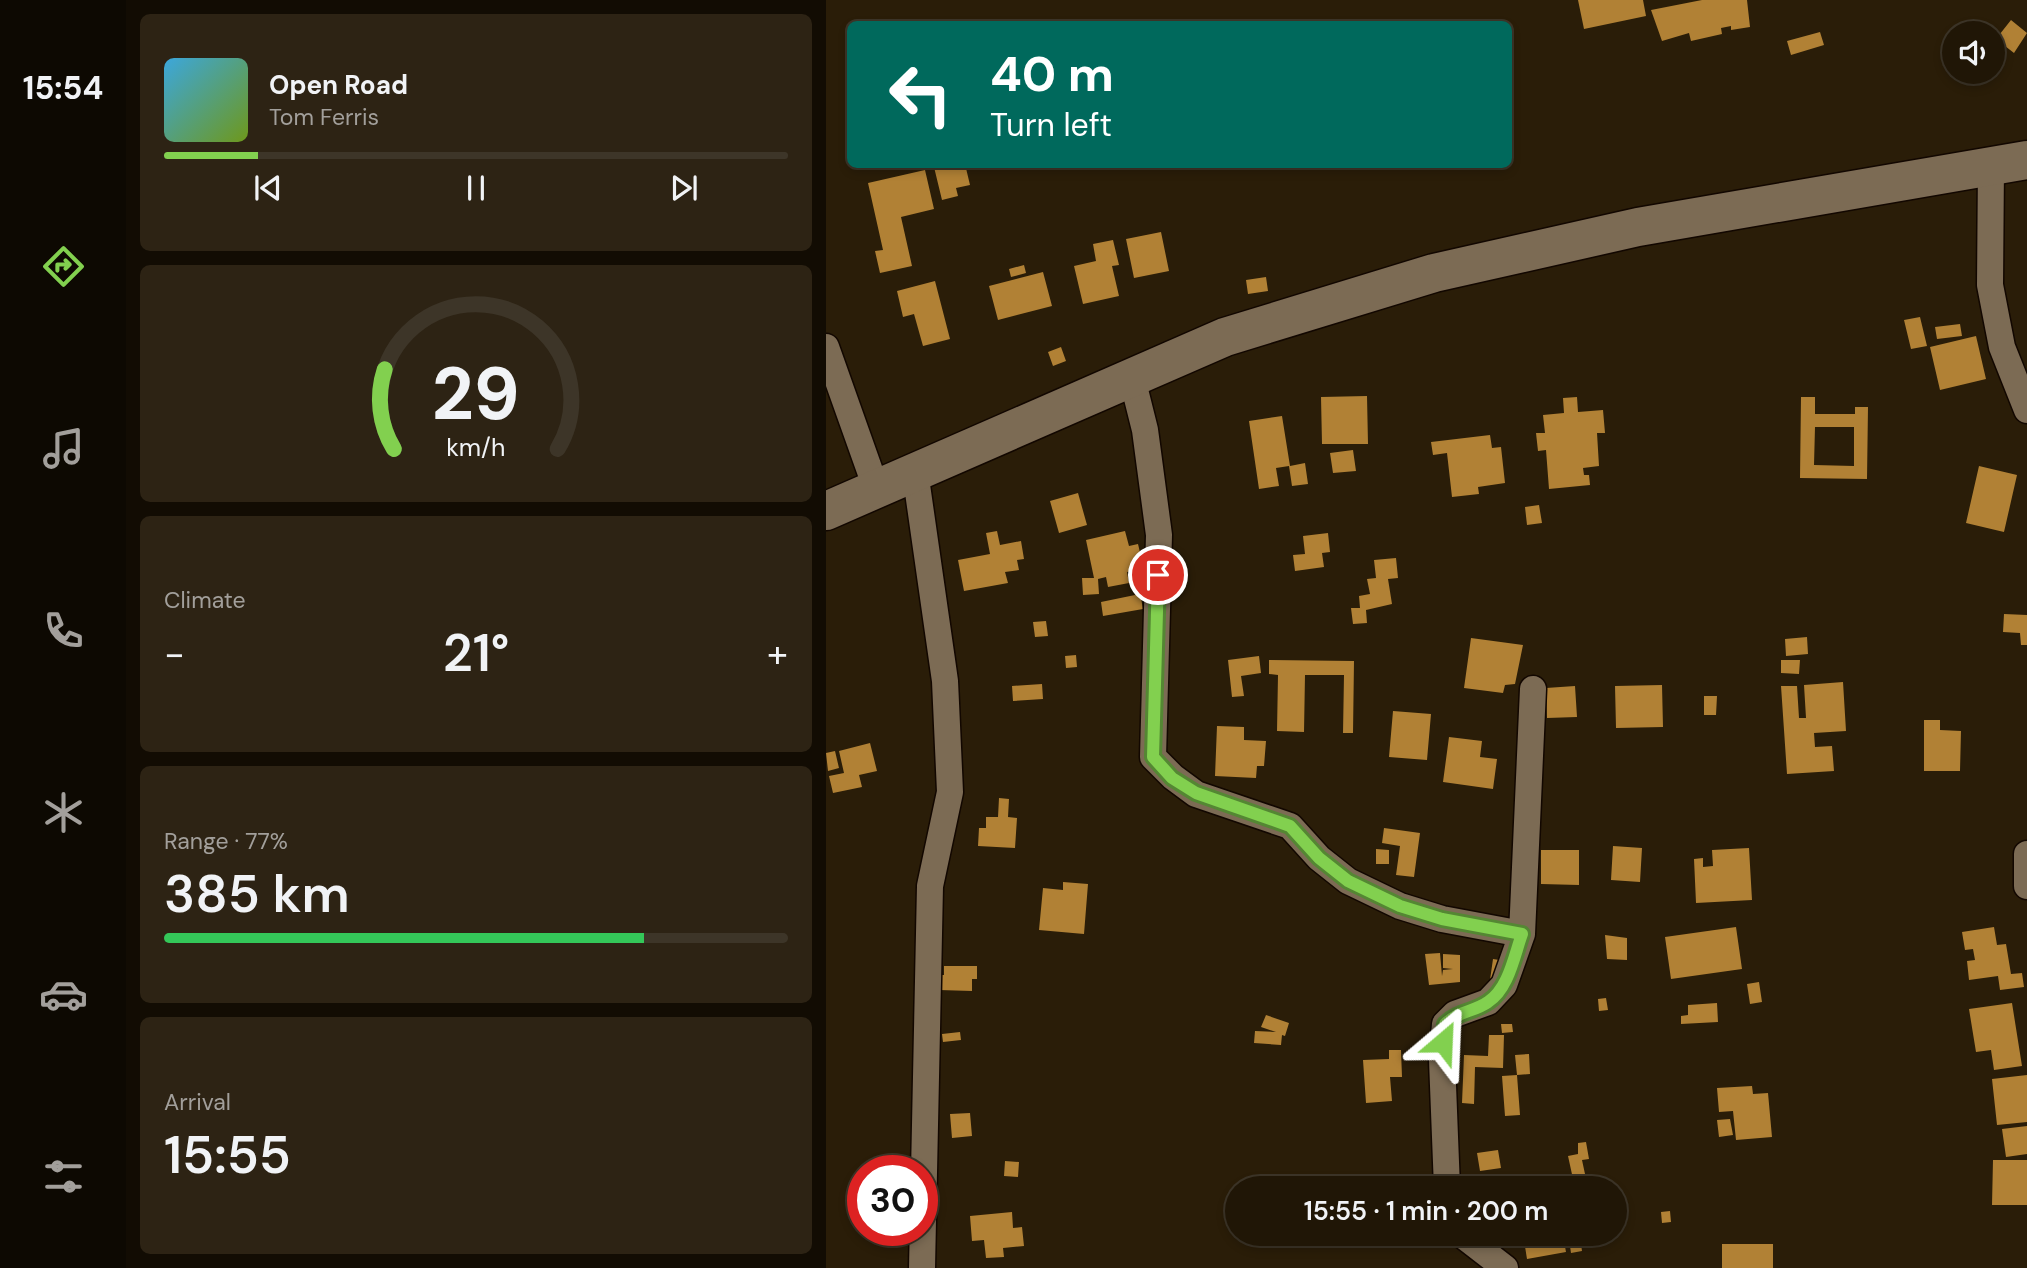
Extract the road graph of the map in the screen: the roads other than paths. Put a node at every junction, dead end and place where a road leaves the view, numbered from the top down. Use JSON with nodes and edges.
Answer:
{"nodes":[{"id":1,"x":2009,"y":163,"type":"edge"},
{"id":2,"x":826,"y":347,"type":"edge"},
{"id":3,"x":1132,"y":378,"type":"junction"},
{"id":4,"x":2027,"y":410,"type":"edge"},
{"id":5,"x":915,"y":471,"type":"junction"},
{"id":6,"x":876,"y":488,"type":"junction"},
{"id":7,"x":826,"y":511,"type":"edge"},
{"id":8,"x":1533,"y":689,"type":"dead end"},
{"id":9,"x":2027,"y":854,"type":"edge"},
{"id":10,"x":2027,"y":886,"type":"edge"},
{"id":11,"x":1522,"y":934,"type":"junction"},
{"id":12,"x":1447,"y":1176,"type":"edge"},
{"id":13,"x":1477,"y":1246,"type":"edge"},
{"id":14,"x":922,"y":1268,"type":"edge"},
{"id":15,"x":1505,"y":1268,"type":"edge"}],
"edges":[{"from":1,"to":3,"type":"main road"},
{"from":1,"to":4,"type":"street"},
{"from":2,"to":6,"type":"street"},
{"from":3,"to":5,"type":"main road"},
{"from":3,"to":11,"type":"street"},
{"from":5,"to":6,"type":"main road"},
{"from":5,"to":14,"type":"street"},
{"from":6,"to":7,"type":"main road"},
{"from":8,"to":11,"type":"street"},
{"from":9,"to":10,"type":"street"},
{"from":11,"to":12,"type":"street"},
{"from":13,"to":15,"type":"street"}]}
